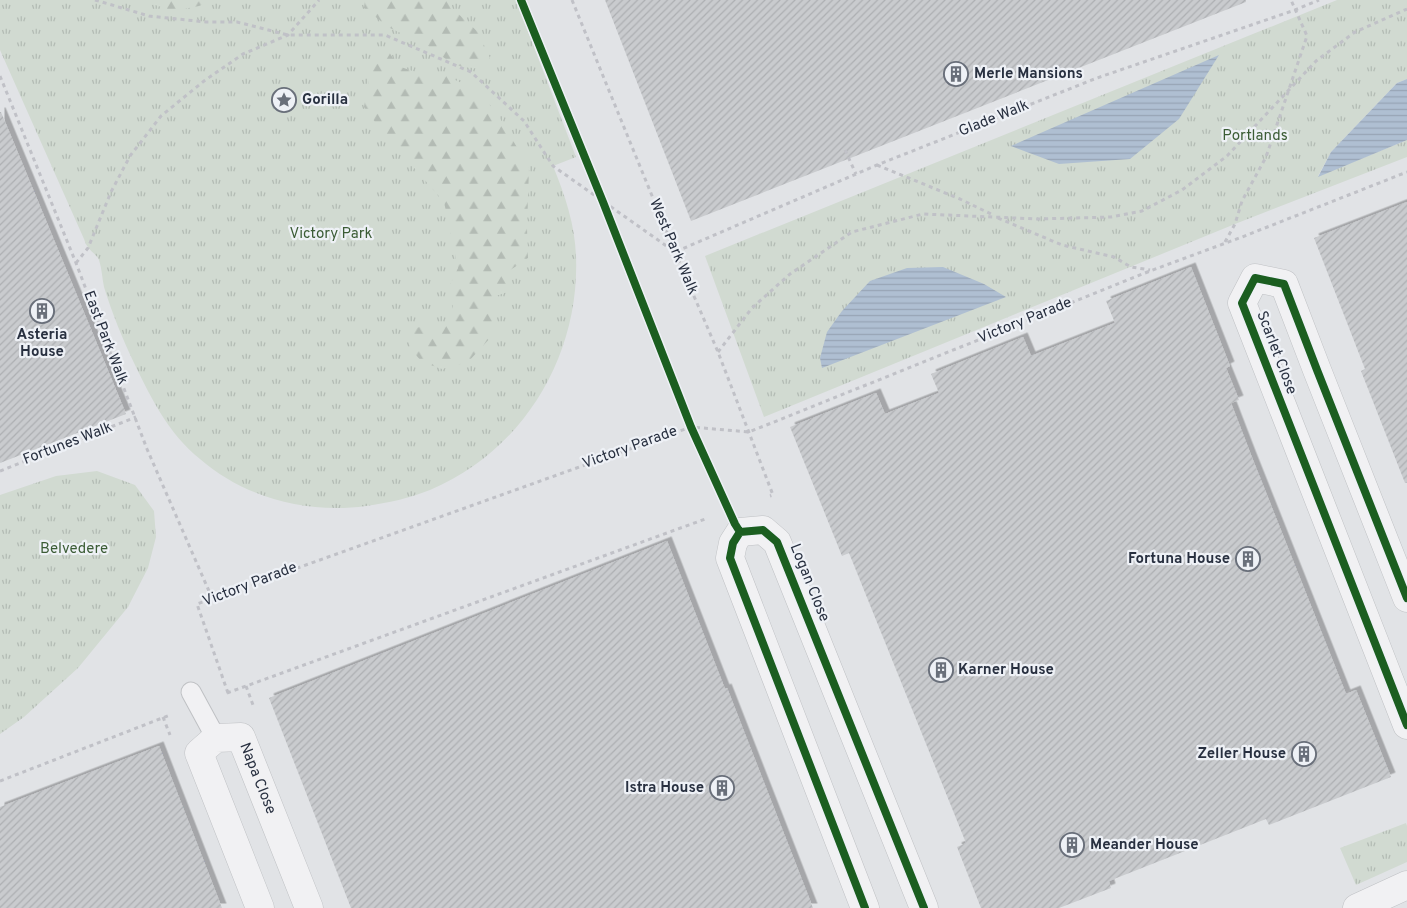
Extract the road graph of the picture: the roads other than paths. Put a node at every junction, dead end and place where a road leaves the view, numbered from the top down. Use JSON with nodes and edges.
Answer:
{"nodes":[{"id":1,"x":1407,"y":598,"type":"edge"},
{"id":2,"x":194,"y":698,"type":"road end"},
{"id":3,"x":1407,"y":725,"type":"edge"},
{"id":4,"x":216,"y":738,"type":"junction"},
{"id":5,"x":1407,"y":885,"type":"edge"},
{"id":6,"x":260,"y":908,"type":"edge"},
{"id":7,"x":308,"y":908,"type":"edge"},
{"id":8,"x":865,"y":908,"type":"edge"},
{"id":9,"x":924,"y":908,"type":"edge"},
{"id":10,"x":1357,"y":908,"type":"edge"}],
"edges":[{"from":1,"to":3,"type":"street","name":"Scarlet Close"},
{"from":2,"to":4,"type":"lane"},
{"from":4,"to":6,"type":"street","name":"Napa Close"},
{"from":4,"to":7,"type":"street","name":"Napa Close"},
{"from":5,"to":10,"type":"street"},
{"from":8,"to":9,"type":"street","name":"Logan Close"}]}
